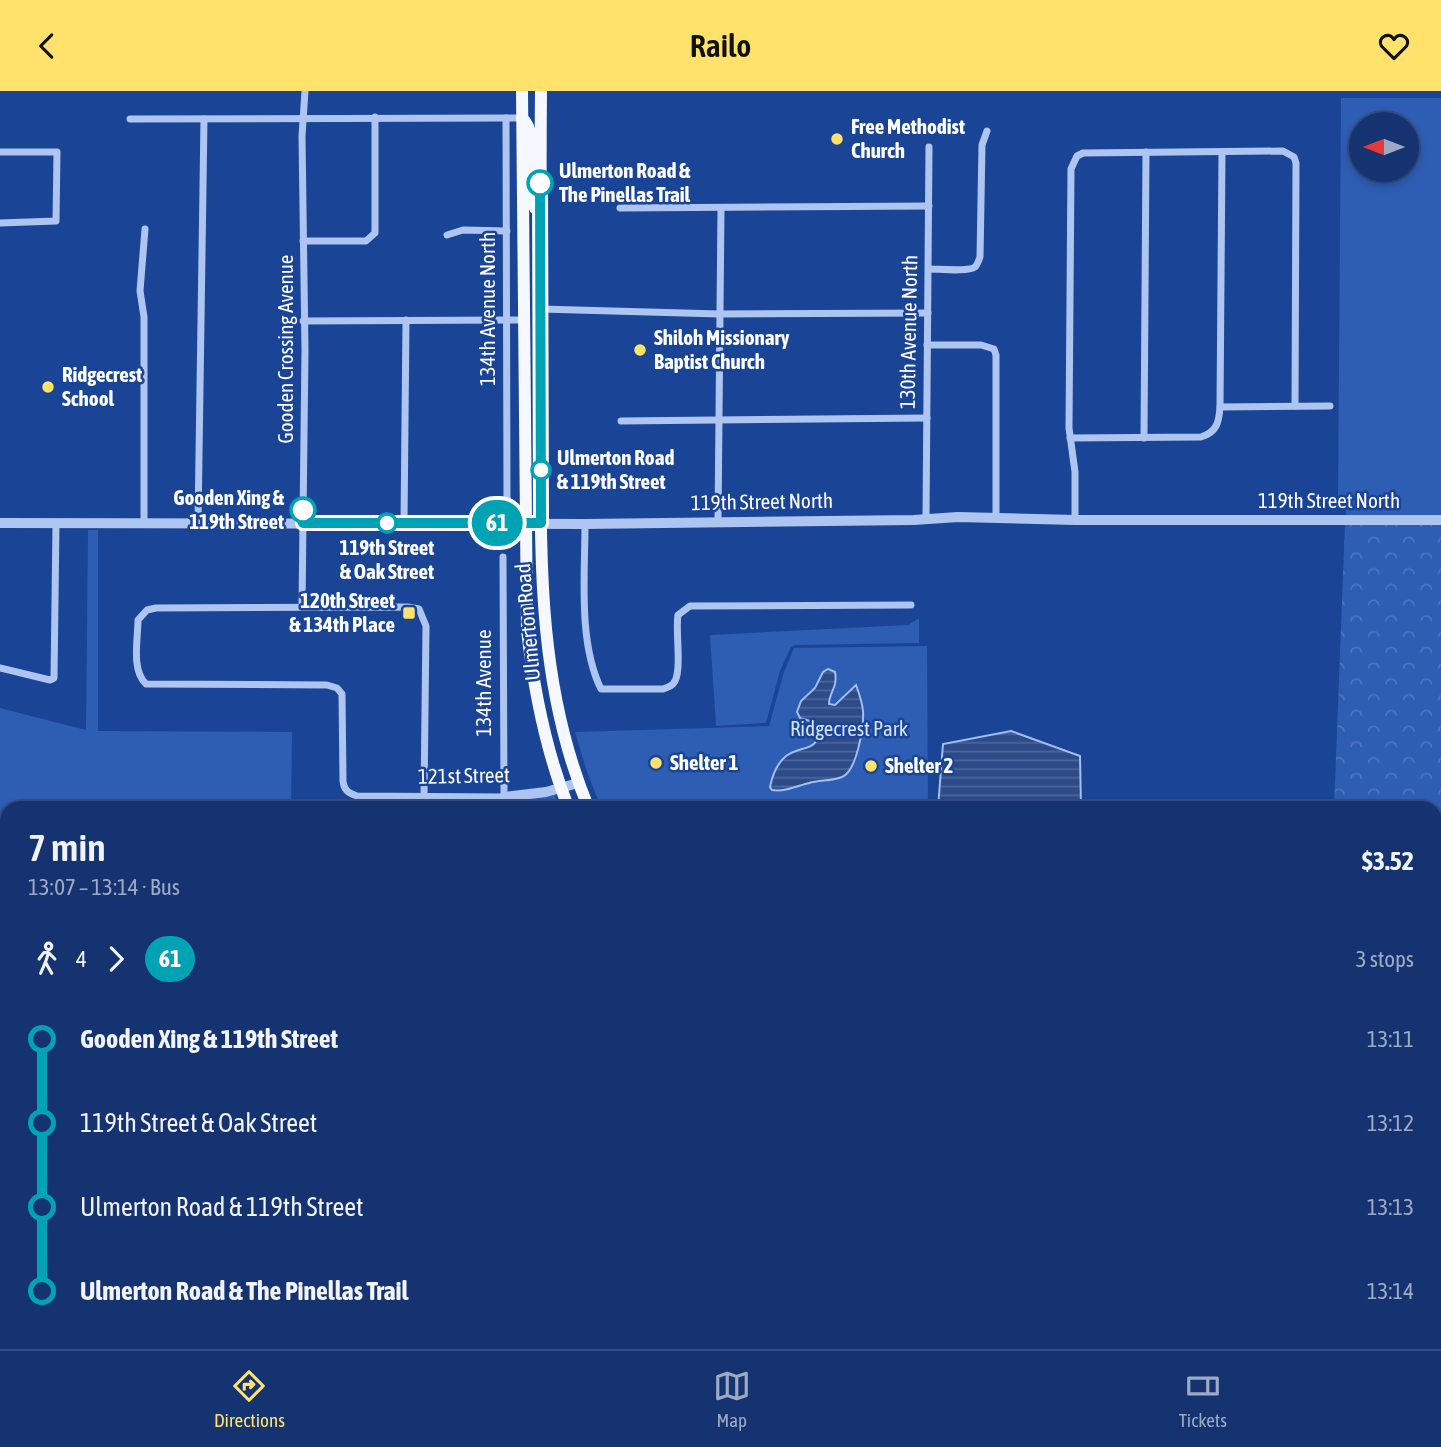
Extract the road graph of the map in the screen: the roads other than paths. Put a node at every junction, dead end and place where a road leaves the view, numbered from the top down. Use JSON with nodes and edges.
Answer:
{"nodes":[{"id":1,"x":305,"y":91,"type":"edge"},
{"id":2,"x":522,"y":91,"type":"edge"},
{"id":3,"x":530,"y":91,"type":"edge"},
{"id":4,"x":541,"y":91,"type":"edge"},
{"id":5,"x":375,"y":117,"type":"junction"},
{"id":6,"x":303,"y":118,"type":"junction"},
{"id":7,"x":506,"y":118,"type":"junction"},
{"id":8,"x":522,"y":118,"type":"junction"},
{"id":9,"x":130,"y":119,"type":"dead end"},
{"id":10,"x":204,"y":119,"type":"junction"},
{"id":11,"x":540,"y":121,"type":"junction"},
{"id":12,"x":987,"y":131,"type":"dead end"},
{"id":13,"x":929,"y":147,"type":"dead end"},
{"id":14,"x":0,"y":152,"type":"edge"},
{"id":15,"x":1146,"y":152,"type":"junction"},
{"id":16,"x":1222,"y":152,"type":"junction"},
{"id":17,"x":523,"y":203,"type":"junction"},
{"id":18,"x":929,"y":206,"type":"junction"},
{"id":19,"x":620,"y":208,"type":"dead end"},
{"id":20,"x":721,"y":208,"type":"junction"},
{"id":21,"x":0,"y":223,"type":"edge"},
{"id":22,"x":541,"y":223,"type":"junction"},
{"id":23,"x":145,"y":229,"type":"dead end"},
{"id":24,"x":507,"y":231,"type":"junction"},
{"id":25,"x":447,"y":235,"type":"dead end"},
{"id":26,"x":303,"y":241,"type":"junction"},
{"id":27,"x":929,"y":269,"type":"junction"},
{"id":28,"x":541,"y":309,"type":"junction"},
{"id":29,"x":928,"y":313,"type":"junction"},
{"id":30,"x":719,"y":314,"type":"junction"},
{"id":31,"x":406,"y":320,"type":"junction"},
{"id":32,"x":508,"y":320,"type":"junction"},
{"id":33,"x":523,"y":320,"type":"junction"},
{"id":34,"x":303,"y":321,"type":"junction"},
{"id":35,"x":928,"y":345,"type":"junction"},
{"id":36,"x":1295,"y":406,"type":"junction"},
{"id":37,"x":1330,"y":406,"type":"dead end"},
{"id":38,"x":1220,"y":407,"type":"junction"},
{"id":39,"x":927,"y":418,"type":"junction"},
{"id":40,"x":719,"y":419,"type":"junction"},
{"id":41,"x":621,"y":421,"type":"dead end"},
{"id":42,"x":1070,"y":438,"type":"junction"},
{"id":43,"x":1144,"y":438,"type":"junction"},
{"id":44,"x":507,"y":499,"type":"dead end"},
{"id":45,"x":996,"y":517,"type":"junction"},
{"id":46,"x":926,"y":519,"type":"junction"},
{"id":47,"x":1074,"y":520,"type":"junction"},
{"id":48,"x":1441,"y":520,"type":"edge"},
{"id":49,"x":718,"y":521,"type":"junction"},
{"id":50,"x":0,"y":523,"type":"edge"},
{"id":51,"x":198,"y":523,"type":"junction"},
{"id":52,"x":303,"y":523,"type":"junction"},
{"id":53,"x":404,"y":523,"type":"junction"},
{"id":54,"x":525,"y":523,"type":"junction"},
{"id":55,"x":541,"y":523,"type":"junction"},
{"id":56,"x":56,"y":524,"type":"junction"},
{"id":57,"x":144,"y":524,"type":"junction"},
{"id":58,"x":585,"y":524,"type":"junction"},
{"id":59,"x":503,"y":557,"type":"dead end"},
{"id":60,"x":911,"y":605,"type":"dead end"},
{"id":61,"x":302,"y":607,"type":"junction"},
{"id":62,"x":0,"y":668,"type":"edge"},
{"id":63,"x":578,"y":783,"type":"junction"},
{"id":64,"x":561,"y":788,"type":"junction"},
{"id":65,"x":424,"y":796,"type":"junction"},
{"id":66,"x":482,"y":801,"type":"edge"},
{"id":67,"x":505,"y":801,"type":"edge"},
{"id":68,"x":512,"y":801,"type":"edge"},
{"id":69,"x":566,"y":801,"type":"edge"},
{"id":70,"x":586,"y":801,"type":"edge"}],
"edges":[{"from":1,"to":6,"type":"street","name":"Gooden Crossing Avenue"},
{"from":2,"to":8,"type":"main road","name":"Ulmerton Road"},
{"from":3,"to":11,"type":"main road"},
{"from":4,"to":11,"type":"main road","name":"Ulmerton Road"},
{"from":5,"to":6,"type":"street"},
{"from":5,"to":7,"type":"street"},
{"from":5,"to":26,"type":"street"},
{"from":6,"to":10,"type":"street"},
{"from":6,"to":26,"type":"street","name":"Gooden Crossing Avenue"},
{"from":7,"to":8,"type":"street"},
{"from":7,"to":24,"type":"street","name":"134th Avenue North"},
{"from":8,"to":17,"type":"main road","name":"Ulmerton Road"},
{"from":8,"to":22,"type":"main road"},
{"from":9,"to":10,"type":"street"},
{"from":10,"to":51,"type":"street"},
{"from":11,"to":22,"type":"main road","name":"Ulmerton Road"},
{"from":12,"to":27,"type":"street"},
{"from":13,"to":18,"type":"street","name":"130th Avenue North"},
{"from":14,"to":21,"type":"street"},
{"from":15,"to":16,"type":"street"},
{"from":15,"to":42,"type":"street"},
{"from":15,"to":43,"type":"street"},
{"from":16,"to":36,"type":"street"},
{"from":16,"to":38,"type":"street"},
{"from":17,"to":28,"type":"main road"},
{"from":17,"to":33,"type":"main road","name":"Ulmerton Road"},
{"from":18,"to":20,"type":"street"},
{"from":18,"to":27,"type":"street","name":"130th Avenue North"},
{"from":19,"to":20,"type":"street"},
{"from":20,"to":30,"type":"street"},
{"from":22,"to":28,"type":"main road","name":"Ulmerton Road"},
{"from":23,"to":57,"type":"street"},
{"from":24,"to":25,"type":"street"},
{"from":24,"to":32,"type":"street","name":"134th Avenue North"},
{"from":26,"to":34,"type":"street","name":"Gooden Crossing Avenue"},
{"from":27,"to":29,"type":"street","name":"130th Avenue North"},
{"from":28,"to":30,"type":"street"},
{"from":28,"to":55,"type":"main road","name":"Ulmerton Road"},
{"from":29,"to":30,"type":"street"},
{"from":29,"to":35,"type":"street","name":"130th Avenue North"},
{"from":30,"to":40,"type":"street"},
{"from":31,"to":32,"type":"street"},
{"from":31,"to":34,"type":"street"},
{"from":31,"to":53,"type":"street"},
{"from":32,"to":33,"type":"street"},
{"from":32,"to":44,"type":"street","name":"134th Avenue North"},
{"from":33,"to":54,"type":"main road","name":"Ulmerton Road"},
{"from":34,"to":52,"type":"street","name":"Gooden Crossing Avenue"},
{"from":35,"to":39,"type":"street","name":"130th Avenue North"},
{"from":35,"to":45,"type":"street"},
{"from":36,"to":37,"type":"street"},
{"from":36,"to":38,"type":"street"},
{"from":38,"to":43,"type":"street"},
{"from":39,"to":40,"type":"street"},
{"from":39,"to":46,"type":"street","name":"130th Avenue North"},
{"from":40,"to":41,"type":"street"},
{"from":40,"to":49,"type":"street"},
{"from":42,"to":43,"type":"street"},
{"from":42,"to":47,"type":"street"},
{"from":45,"to":46,"type":"street","name":"119th Street North"},
{"from":45,"to":47,"type":"street","name":"119th Street North"},
{"from":46,"to":49,"type":"street","name":"119th Street North"},
{"from":47,"to":48,"type":"street","name":"119th Street North"},
{"from":49,"to":58,"type":"street","name":"119th Street North"},
{"from":50,"to":56,"type":"street","name":"119th Street North"},
{"from":51,"to":52,"type":"street","name":"119th Street North"},
{"from":51,"to":57,"type":"street","name":"119th Street North"},
{"from":52,"to":53,"type":"street","name":"119th Street North"},
{"from":52,"to":61,"type":"street","name":"Gooden Crossing Avenue"},
{"from":53,"to":54,"type":"street","name":"119th Street North"},
{"from":54,"to":55,"type":"street","name":"119th Street North"},
{"from":54,"to":64,"type":"main road","name":"Ulmerton Road"},
{"from":55,"to":58,"type":"street","name":"119th Street North"},
{"from":55,"to":63,"type":"main road","name":"Ulmerton Road"},
{"from":56,"to":57,"type":"street","name":"119th Street North"},
{"from":56,"to":62,"type":"street"},
{"from":58,"to":60,"type":"street"},
{"from":59,"to":67,"type":"street","name":"134th Avenue"},
{"from":61,"to":65,"type":"street"},
{"from":61,"to":65,"type":"street","name":"121st Street"},
{"from":63,"to":64,"type":"street","name":"121st Street"},
{"from":63,"to":70,"type":"main road","name":"Ulmerton Road"},
{"from":64,"to":68,"type":"street","name":"121st Street"},
{"from":64,"to":69,"type":"main road","name":"Ulmerton Road"},
{"from":65,"to":66,"type":"street","name":"121st Street"}]}
